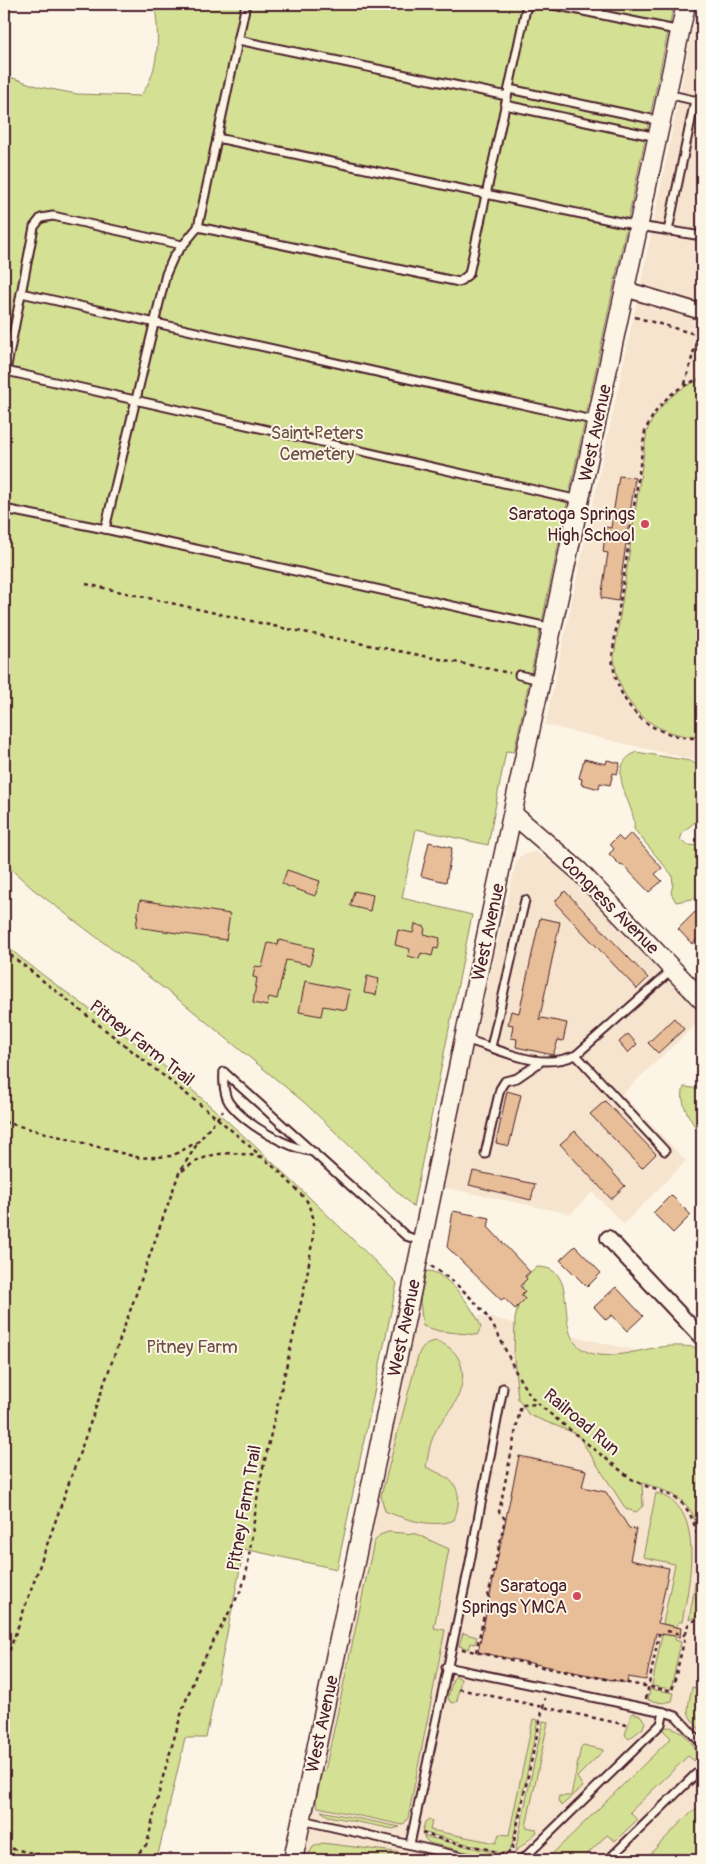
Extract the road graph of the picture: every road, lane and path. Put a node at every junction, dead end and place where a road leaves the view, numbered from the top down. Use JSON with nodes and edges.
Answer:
{"nodes":[{"id":1,"x":246,"y":4,"type":"edge"},
{"id":2,"x":527,"y":4,"type":"edge"},
{"id":3,"x":549,"y":4,"type":"edge"},
{"id":4,"x":600,"y":4,"type":"edge"},
{"id":5,"x":686,"y":4,"type":"edge"},
{"id":6,"x":598,"y":14,"type":"junction"},
{"id":7,"x":681,"y":31,"type":"junction"},
{"id":8,"x":238,"y":40,"type":"junction"},
{"id":9,"x":508,"y":92,"type":"junction"},
{"id":10,"x":667,"y":94,"type":"junction"},
{"id":11,"x":699,"y":101,"type":"edge"},
{"id":12,"x":505,"y":105,"type":"junction"},
{"id":13,"x":660,"y":129,"type":"junction"},
{"id":14,"x":217,"y":138,"type":"junction"},
{"id":15,"x":486,"y":194,"type":"junction"},
{"id":16,"x":639,"y":226,"type":"junction"},
{"id":17,"x":198,"y":227,"type":"junction"},
{"id":18,"x":668,"y":231,"type":"junction"},
{"id":19,"x":702,"y":236,"type":"edge"},
{"id":20,"x":182,"y":245,"type":"junction"},
{"id":21,"x":625,"y":289,"type":"junction"},
{"id":22,"x":21,"y":293,"type":"junction"},
{"id":23,"x":702,"y":312,"type":"edge"},
{"id":24,"x":635,"y":317,"type":"dead end"},
{"id":25,"x":153,"y":322,"type":"junction"},
{"id":26,"x":698,"y":335,"type":"junction"},
{"id":27,"x":702,"y":336,"type":"edge"},
{"id":28,"x":6,"y":371,"type":"junction"},
{"id":29,"x":702,"y":378,"type":"edge"},
{"id":30,"x":4,"y":381,"type":"edge"},
{"id":31,"x":685,"y":384,"type":"junction"},
{"id":32,"x":135,"y":400,"type":"junction"},
{"id":33,"x":597,"y":421,"type":"junction"},
{"id":34,"x":580,"y":500,"type":"junction"},
{"id":35,"x":4,"y":509,"type":"edge"},
{"id":36,"x":105,"y":529,"type":"junction"},
{"id":37,"x":86,"y":584,"type":"dead end"},
{"id":38,"x":553,"y":628,"type":"junction"},
{"id":39,"x":519,"y":675,"type":"joint"},
{"id":40,"x":542,"y":680,"type":"junction"},
{"id":41,"x":702,"y":738,"type":"edge"},
{"id":42,"x":513,"y":814,"type":"junction"},
{"id":43,"x":525,"y":900,"type":"dead end"},
{"id":44,"x":4,"y":950,"type":"edge"},
{"id":45,"x":673,"y":969,"type":"junction"},
{"id":46,"x":702,"y":1000,"type":"edge"},
{"id":47,"x":464,"y":1039,"type":"junction"},
{"id":48,"x":491,"y":1047,"type":"junction"},
{"id":49,"x":576,"y":1055,"type":"junction"},
{"id":50,"x":539,"y":1063,"type":"junction"},
{"id":51,"x":230,"y":1104,"type":"junction"},
{"id":52,"x":217,"y":1118,"type":"junction"},
{"id":53,"x":4,"y":1122,"type":"edge"},
{"id":54,"x":199,"y":1141,"type":"junction"},
{"id":55,"x":665,"y":1151,"type":"dead end"},
{"id":56,"x":315,"y":1152,"type":"junction"},
{"id":57,"x":485,"y":1154,"type":"dead end"},
{"id":58,"x":263,"y":1157,"type":"junction"},
{"id":59,"x":179,"y":1173,"type":"junction"},
{"id":60,"x":608,"y":1238,"type":"dead end"},
{"id":61,"x":421,"y":1241,"type":"junction"},
{"id":62,"x":425,"y":1264,"type":"dead end"},
{"id":63,"x":702,"y":1338,"type":"edge"},
{"id":64,"x":503,"y":1388,"type":"dead end"},
{"id":65,"x":538,"y":1404,"type":"junction"},
{"id":66,"x":702,"y":1565,"type":"edge"},
{"id":67,"x":702,"y":1615,"type":"edge"},
{"id":68,"x":667,"y":1630,"type":"dead end"},
{"id":69,"x":659,"y":1634,"type":"dead end"},
{"id":70,"x":685,"y":1635,"type":"junction"},
{"id":71,"x":458,"y":1648,"type":"dead end"},
{"id":72,"x":476,"y":1652,"type":"junction"},
{"id":73,"x":4,"y":1666,"type":"edge"},
{"id":74,"x":446,"y":1667,"type":"junction"},
{"id":75,"x":551,"y":1669,"type":"junction"},
{"id":76,"x":550,"y":1674,"type":"dead end"},
{"id":77,"x":649,"y":1688,"type":"junction"},
{"id":78,"x":459,"y":1689,"type":"dead end"},
{"id":79,"x":546,"y":1694,"type":"dead end"},
{"id":80,"x":646,"y":1698,"type":"dead end"},
{"id":81,"x":543,"y":1707,"type":"junction"},
{"id":82,"x":664,"y":1712,"type":"junction"},
{"id":83,"x":628,"y":1725,"type":"dead end"},
{"id":84,"x":702,"y":1744,"type":"edge"},
{"id":85,"x":702,"y":1768,"type":"edge"},
{"id":86,"x":301,"y":1820,"type":"junction"},
{"id":87,"x":422,"y":1833,"type":"dead end"},
{"id":88,"x":410,"y":1844,"type":"junction"},
{"id":89,"x":4,"y":1847,"type":"edge"},
{"id":90,"x":65,"y":1860,"type":"edge"},
{"id":91,"x":129,"y":1860,"type":"edge"},
{"id":92,"x":293,"y":1860,"type":"edge"},
{"id":93,"x":476,"y":1860,"type":"edge"},
{"id":94,"x":522,"y":1860,"type":"edge"},
{"id":95,"x":608,"y":1860,"type":"edge"}],
"edges":[{"from":1,"to":8,"type":"lane"},
{"from":2,"to":9,"type":"lane"},
{"from":3,"to":6,"type":"lane"},
{"from":4,"to":6,"type":"lane"},
{"from":5,"to":7,"type":"street","name":"West Avenue"},
{"from":6,"to":7,"type":"lane"},
{"from":7,"to":10,"type":"street","name":"West Avenue"},
{"from":8,"to":9,"type":"lane"},
{"from":8,"to":14,"type":"lane"},
{"from":9,"to":12,"type":"lane"},
{"from":9,"to":13,"type":"lane"},
{"from":10,"to":11,"type":"lane"},
{"from":10,"to":13,"type":"street","name":"West Avenue"},
{"from":11,"to":18,"type":"lane"},
{"from":12,"to":13,"type":"lane"},
{"from":12,"to":15,"type":"lane"},
{"from":13,"to":16,"type":"street","name":"West Avenue"},
{"from":14,"to":15,"type":"lane"},
{"from":14,"to":17,"type":"lane"},
{"from":15,"to":16,"type":"lane"},
{"from":15,"to":17,"type":"lane"},
{"from":16,"to":18,"type":"lane"},
{"from":16,"to":21,"type":"street","name":"West Avenue"},
{"from":17,"to":20,"type":"lane"},
{"from":18,"to":19,"type":"lane"},
{"from":20,"to":22,"type":"lane"},
{"from":20,"to":25,"type":"lane"},
{"from":21,"to":23,"type":"street"},
{"from":21,"to":33,"type":"street","name":"West Avenue"},
{"from":22,"to":25,"type":"lane"},
{"from":22,"to":28,"type":"lane"},
{"from":24,"to":26,"type":"path"},
{"from":25,"to":32,"type":"lane"},
{"from":25,"to":33,"type":"lane"},
{"from":26,"to":27,"type":"path"},
{"from":26,"to":31,"type":"path"},
{"from":28,"to":30,"type":"lane"},
{"from":28,"to":32,"type":"lane"},
{"from":29,"to":31,"type":"path"},
{"from":31,"to":41,"type":"path"},
{"from":32,"to":34,"type":"lane"},
{"from":32,"to":36,"type":"lane"},
{"from":33,"to":34,"type":"street","name":"West Avenue"},
{"from":34,"to":38,"type":"street","name":"West Avenue"},
{"from":35,"to":36,"type":"lane"},
{"from":36,"to":38,"type":"lane"},
{"from":37,"to":39,"type":"path"},
{"from":38,"to":40,"type":"street","name":"West Avenue"},
{"from":39,"to":40,"type":"lane"},
{"from":40,"to":42,"type":"street","name":"West Avenue"},
{"from":42,"to":45,"type":"street","name":"Congress Avenue"},
{"from":42,"to":47,"type":"street","name":"West Avenue"},
{"from":43,"to":48,"type":"lane"},
{"from":44,"to":52,"type":"path","name":"Pitney Farm Trail"},
{"from":45,"to":46,"type":"street","name":"Congress Avenue"},
{"from":45,"to":49,"type":"lane"},
{"from":47,"to":48,"type":"lane"},
{"from":47,"to":61,"type":"street","name":"West Avenue"},
{"from":48,"to":50,"type":"lane"},
{"from":49,"to":50,"type":"lane"},
{"from":49,"to":55,"type":"lane"},
{"from":50,"to":57,"type":"lane"},
{"from":51,"to":52,"type":"path"},
{"from":51,"to":56,"type":"lane"},
{"from":51,"to":56,"type":"lane"},
{"from":52,"to":54,"type":"path"},
{"from":52,"to":58,"type":"path","name":"Pitney Farm Trail"},
{"from":53,"to":54,"type":"path"},
{"from":54,"to":59,"type":"path"},
{"from":56,"to":61,"type":"lane"},
{"from":58,"to":59,"type":"path"},
{"from":58,"to":91,"type":"path","name":"Pitney Farm Trail"},
{"from":59,"to":73,"type":"path"},
{"from":60,"to":63,"type":"street"},
{"from":61,"to":86,"type":"street","name":"West Avenue"},
{"from":62,"to":65,"type":"path","name":"Railroad Run"},
{"from":64,"to":74,"type":"lane"},
{"from":65,"to":66,"type":"path","name":"Railroad Run"},
{"from":65,"to":72,"type":"path"},
{"from":67,"to":70,"type":"path"},
{"from":68,"to":70,"type":"path"},
{"from":69,"to":77,"type":"path"},
{"from":70,"to":77,"type":"path"},
{"from":71,"to":72,"type":"path"},
{"from":72,"to":75,"type":"path"},
{"from":74,"to":82,"type":"lane"},
{"from":74,"to":88,"type":"lane"},
{"from":75,"to":76,"type":"path"},
{"from":75,"to":77,"type":"path"},
{"from":77,"to":80,"type":"path"},
{"from":78,"to":81,"type":"path"},
{"from":79,"to":81,"type":"path"},
{"from":81,"to":83,"type":"path"},
{"from":81,"to":87,"type":"path"},
{"from":82,"to":84,"type":"lane"},
{"from":82,"to":94,"type":"lane"},
{"from":85,"to":95,"type":"lane"},
{"from":86,"to":88,"type":"lane"},
{"from":86,"to":92,"type":"street","name":"West Avenue"},
{"from":88,"to":93,"type":"lane"},
{"from":89,"to":90,"type":"path"}]}
